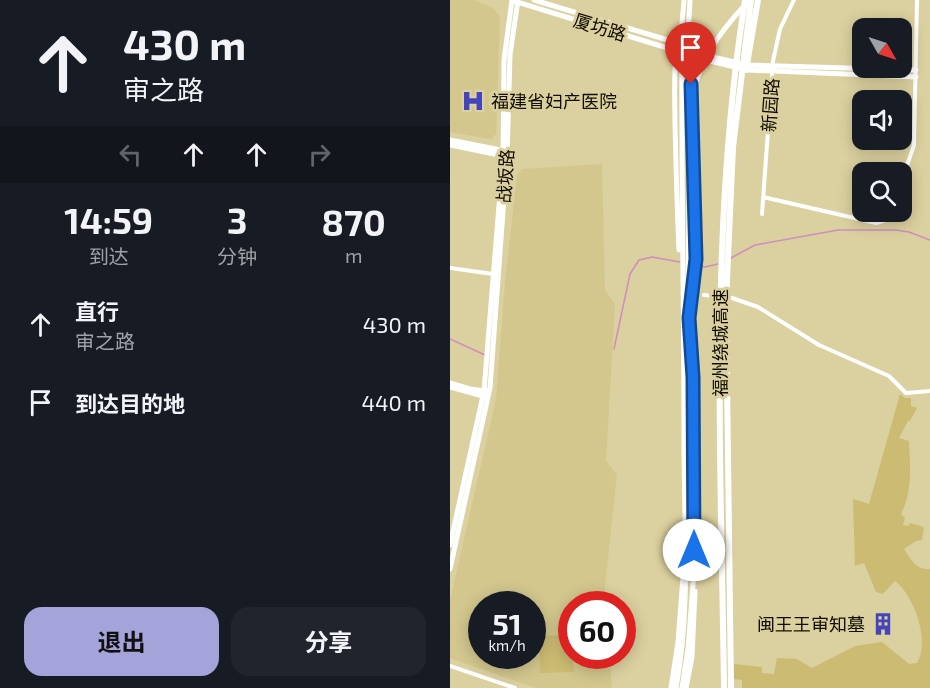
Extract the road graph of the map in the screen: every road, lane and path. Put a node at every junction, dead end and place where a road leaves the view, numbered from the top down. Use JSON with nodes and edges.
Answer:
{"nodes":[{"id":1,"x":534,"y":0,"type":"edge"},
{"id":2,"x":682,"y":0,"type":"edge"},
{"id":3,"x":690,"y":0,"type":"edge"},
{"id":4,"x":743,"y":0,"type":"edge"},
{"id":5,"x":750,"y":0,"type":"edge"},
{"id":6,"x":758,"y":0,"type":"edge"},
{"id":7,"x":794,"y":0,"type":"edge"},
{"id":8,"x":917,"y":0,"type":"edge"},
{"id":9,"x":514,"y":1,"type":"edge"},
{"id":10,"x":746,"y":13,"type":"junction"},
{"id":11,"x":677,"y":47,"type":"junction"},
{"id":12,"x":689,"y":51,"type":"junction"},
{"id":13,"x":772,"y":70,"type":"junction"},
{"id":14,"x":916,"y":70,"type":"junction"},
{"id":15,"x":916,"y":77,"type":"junction"},
{"id":16,"x":450,"y":140,"type":"edge"},
{"id":17,"x":450,"y":146,"type":"edge"},
{"id":18,"x":505,"y":154,"type":"junction"},
{"id":19,"x":908,"y":162,"type":"edge"},
{"id":20,"x":763,"y":197,"type":"junction"},
{"id":21,"x":762,"y":214,"type":"dead end"},
{"id":22,"x":852,"y":217,"type":"edge"},
{"id":23,"x":450,"y":268,"type":"edge"},
{"id":24,"x":684,"y":268,"type":"junction"},
{"id":25,"x":493,"y":274,"type":"junction"},
{"id":26,"x":704,"y":295,"type":"dead end"},
{"id":27,"x":689,"y":318,"type":"junction"},
{"id":28,"x":490,"y":352,"type":"junction"},
{"id":29,"x":450,"y":385,"type":"edge"},
{"id":30,"x":930,"y":391,"type":"edge"},
{"id":31,"x":486,"y":394,"type":"junction"},
{"id":32,"x":456,"y":516,"type":"edge"},
{"id":33,"x":450,"y":545,"type":"edge"},
{"id":34,"x":685,"y":558,"type":"junction"},
{"id":35,"x":450,"y":569,"type":"edge"},
{"id":36,"x":694,"y":571,"type":"junction"},
{"id":37,"x":450,"y":666,"type":"edge"},
{"id":38,"x":515,"y":688,"type":"edge"},
{"id":39,"x":671,"y":688,"type":"edge"},
{"id":40,"x":676,"y":688,"type":"edge"},
{"id":41,"x":682,"y":688,"type":"edge"},
{"id":42,"x":687,"y":688,"type":"edge"},
{"id":43,"x":724,"y":688,"type":"edge"},
{"id":44,"x":731,"y":688,"type":"edge"}],
"edges":[{"from":1,"to":11,"type":"main road","name":"厦坊路"},
{"from":2,"to":11,"type":"main road"},
{"from":2,"to":24,"type":"main road"},
{"from":3,"to":12,"type":"main road"},
{"from":4,"to":10,"type":"highway","name":"福州绕城高速"},
{"from":5,"to":10,"type":"highway","name":"福州绕城高速"},
{"from":5,"to":24,"type":"main road"},
{"from":6,"to":10,"type":"highway"},
{"from":7,"to":13,"type":"street","name":"新园路"},
{"from":8,"to":14,"type":"street"},
{"from":9,"to":11,"type":"main road","name":"厦坊路"},
{"from":9,"to":18,"type":"main road","name":"战坂路"},
{"from":10,"to":43,"type":"highway","name":"福州绕城高速"},
{"from":10,"to":44,"type":"highway","name":"福州绕城高速"},
{"from":11,"to":12,"type":"main road","name":"厦坊路"},
{"from":11,"to":24,"type":"main road"},
{"from":12,"to":13,"type":"main road","name":"厦坊路"},
{"from":12,"to":27,"type":"main road"},
{"from":13,"to":14,"type":"main road"},
{"from":13,"to":15,"type":"main road"},
{"from":13,"to":20,"type":"street","name":"新园路"},
{"from":14,"to":15,"type":"street"},
{"from":15,"to":19,"type":"street"},
{"from":16,"to":18,"type":"main road"},
{"from":17,"to":18,"type":"main road"},
{"from":18,"to":25,"type":"main road","name":"战坂路"},
{"from":18,"to":28,"type":"main road","name":"战坂路"},
{"from":20,"to":21,"type":"street","name":"新园路"},
{"from":20,"to":22,"type":"street"},
{"from":23,"to":25,"type":"street"},
{"from":24,"to":27,"type":"main road"},
{"from":24,"to":34,"type":"main road"},
{"from":25,"to":28,"type":"main road","name":"战坂路"},
{"from":26,"to":30,"type":"street"},
{"from":27,"to":36,"type":"main road"},
{"from":28,"to":31,"type":"main road"},
{"from":29,"to":31,"type":"main road"},
{"from":31,"to":32,"type":"main road"},
{"from":32,"to":33,"type":"main road"},
{"from":32,"to":35,"type":"main road"},
{"from":34,"to":39,"type":"main road"},
{"from":34,"to":40,"type":"main road"},
{"from":36,"to":41,"type":"main road"},
{"from":36,"to":42,"type":"main road"},
{"from":37,"to":38,"type":"street"}]}
